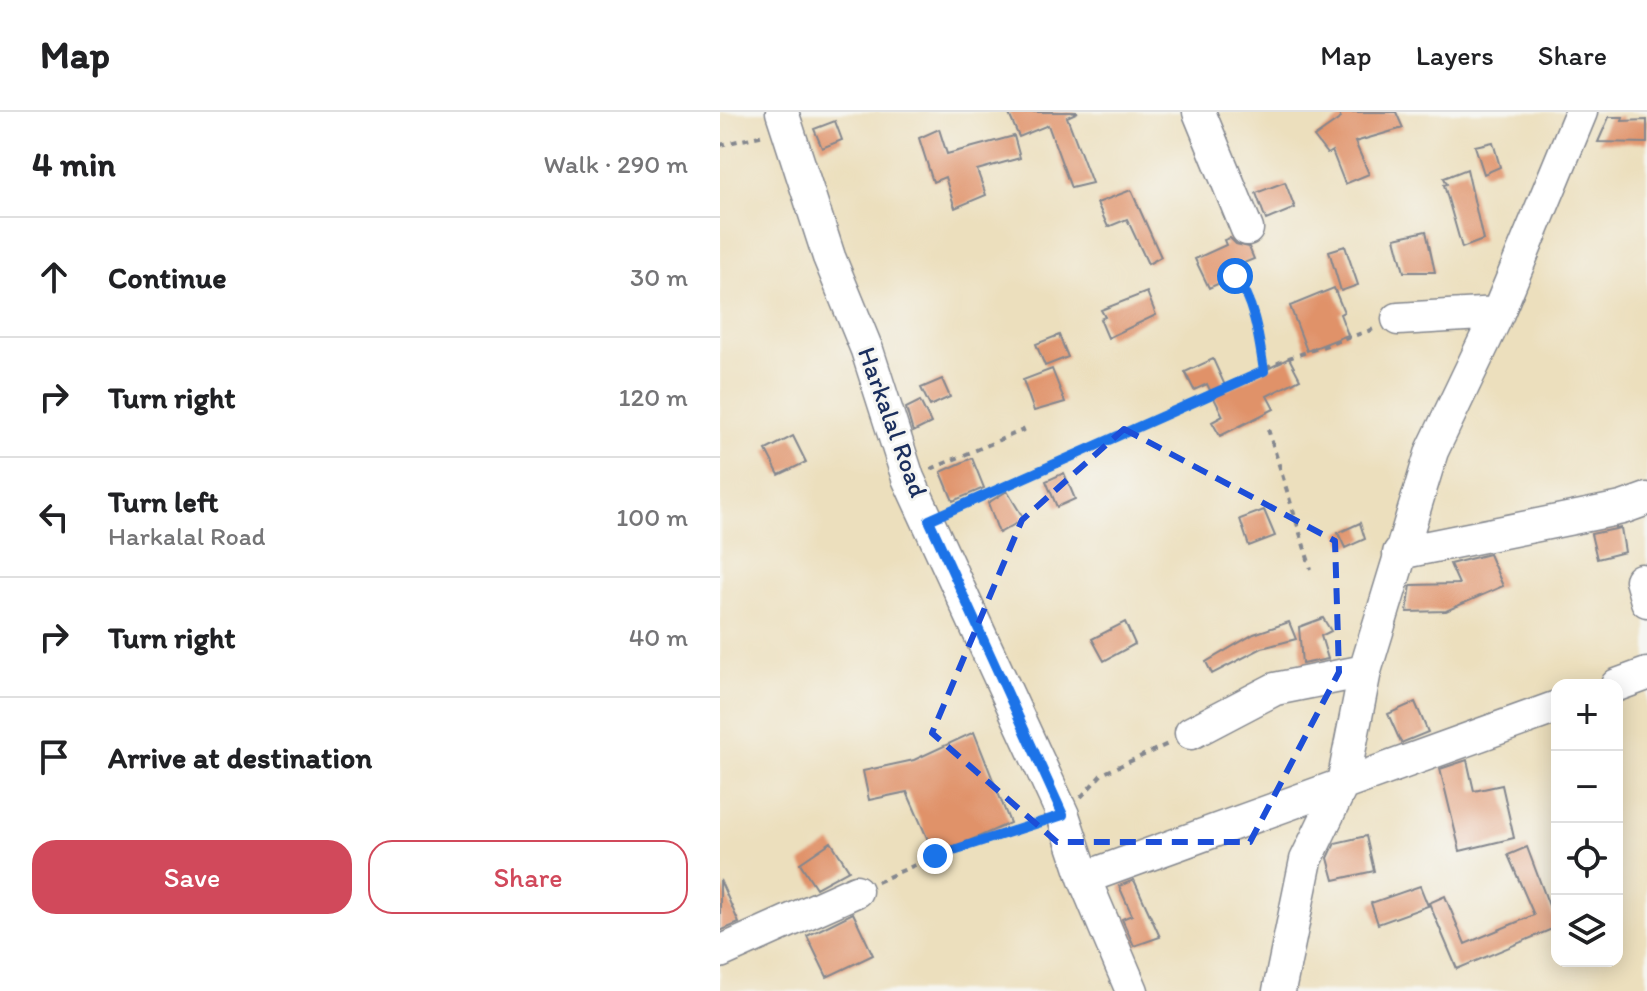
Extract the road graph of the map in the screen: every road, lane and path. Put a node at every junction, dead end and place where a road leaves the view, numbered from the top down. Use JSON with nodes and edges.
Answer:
{"nodes":[{"id":1,"x":783,"y":112,"type":"edge"},
{"id":2,"x":1199,"y":112,"type":"edge"},
{"id":3,"x":1581,"y":112,"type":"edge"},
{"id":4,"x":720,"y":145,"type":"edge"},
{"id":5,"x":1247,"y":229,"type":"dead end"},
{"id":6,"x":1235,"y":276,"type":"dead end"},
{"id":7,"x":1498,"y":313,"type":"junction"},
{"id":8,"x":1398,"y":319,"type":"joint"},
{"id":9,"x":1264,"y":371,"type":"junction"},
{"id":10,"x":1028,"y":428,"type":"dead end"},
{"id":11,"x":1268,"y":429,"type":"dead end"},
{"id":12,"x":908,"y":478,"type":"junction"},
{"id":13,"x":1647,"y":499,"type":"edge"},
{"id":14,"x":929,"y":520,"type":"junction"},
{"id":15,"x":1399,"y":553,"type":"junction"},
{"id":16,"x":1311,"y":569,"type":"dead end"},
{"id":17,"x":1365,"y":671,"type":"junction"},
{"id":18,"x":1647,"y":674,"type":"edge"},
{"id":19,"x":1623,"y":683,"type":"edge"},
{"id":20,"x":1551,"y":709,"type":"edge"},
{"id":21,"x":1191,"y":733,"type":"joint"},
{"id":22,"x":1343,"y":783,"type":"junction"},
{"id":23,"x":1063,"y":815,"type":"junction"},
{"id":24,"x":1084,"y":878,"type":"junction"},
{"id":25,"x":856,"y":891,"type":"joint"},
{"id":26,"x":720,"y":952,"type":"edge"},
{"id":27,"x":1132,"y":991,"type":"edge"},
{"id":28,"x":1279,"y":991,"type":"edge"}],
"edges":[{"from":1,"to":4,"type":"path"},
{"from":1,"to":12,"type":"street","name":"Harkalal Road"},
{"from":2,"to":5,"type":"street"},
{"from":3,"to":7,"type":"street"},
{"from":6,"to":9,"type":"path"},
{"from":7,"to":8,"type":"street"},
{"from":7,"to":15,"type":"street"},
{"from":8,"to":9,"type":"path"},
{"from":9,"to":14,"type":"path"},
{"from":10,"to":12,"type":"path"},
{"from":11,"to":16,"type":"path"},
{"from":12,"to":14,"type":"street","name":"Harkalal Road"},
{"from":13,"to":15,"type":"street"},
{"from":14,"to":23,"type":"street","name":"Harkalal Road"},
{"from":15,"to":17,"type":"street"},
{"from":17,"to":21,"type":"street"},
{"from":17,"to":22,"type":"street"},
{"from":18,"to":19,"type":"street"},
{"from":20,"to":22,"type":"street"},
{"from":21,"to":23,"type":"path"},
{"from":22,"to":24,"type":"street"},
{"from":22,"to":28,"type":"street"},
{"from":23,"to":24,"type":"street","name":"Harkalal Road"},
{"from":23,"to":25,"type":"path"},
{"from":24,"to":27,"type":"street","name":"Harkalal Road"},
{"from":25,"to":26,"type":"street"}]}
